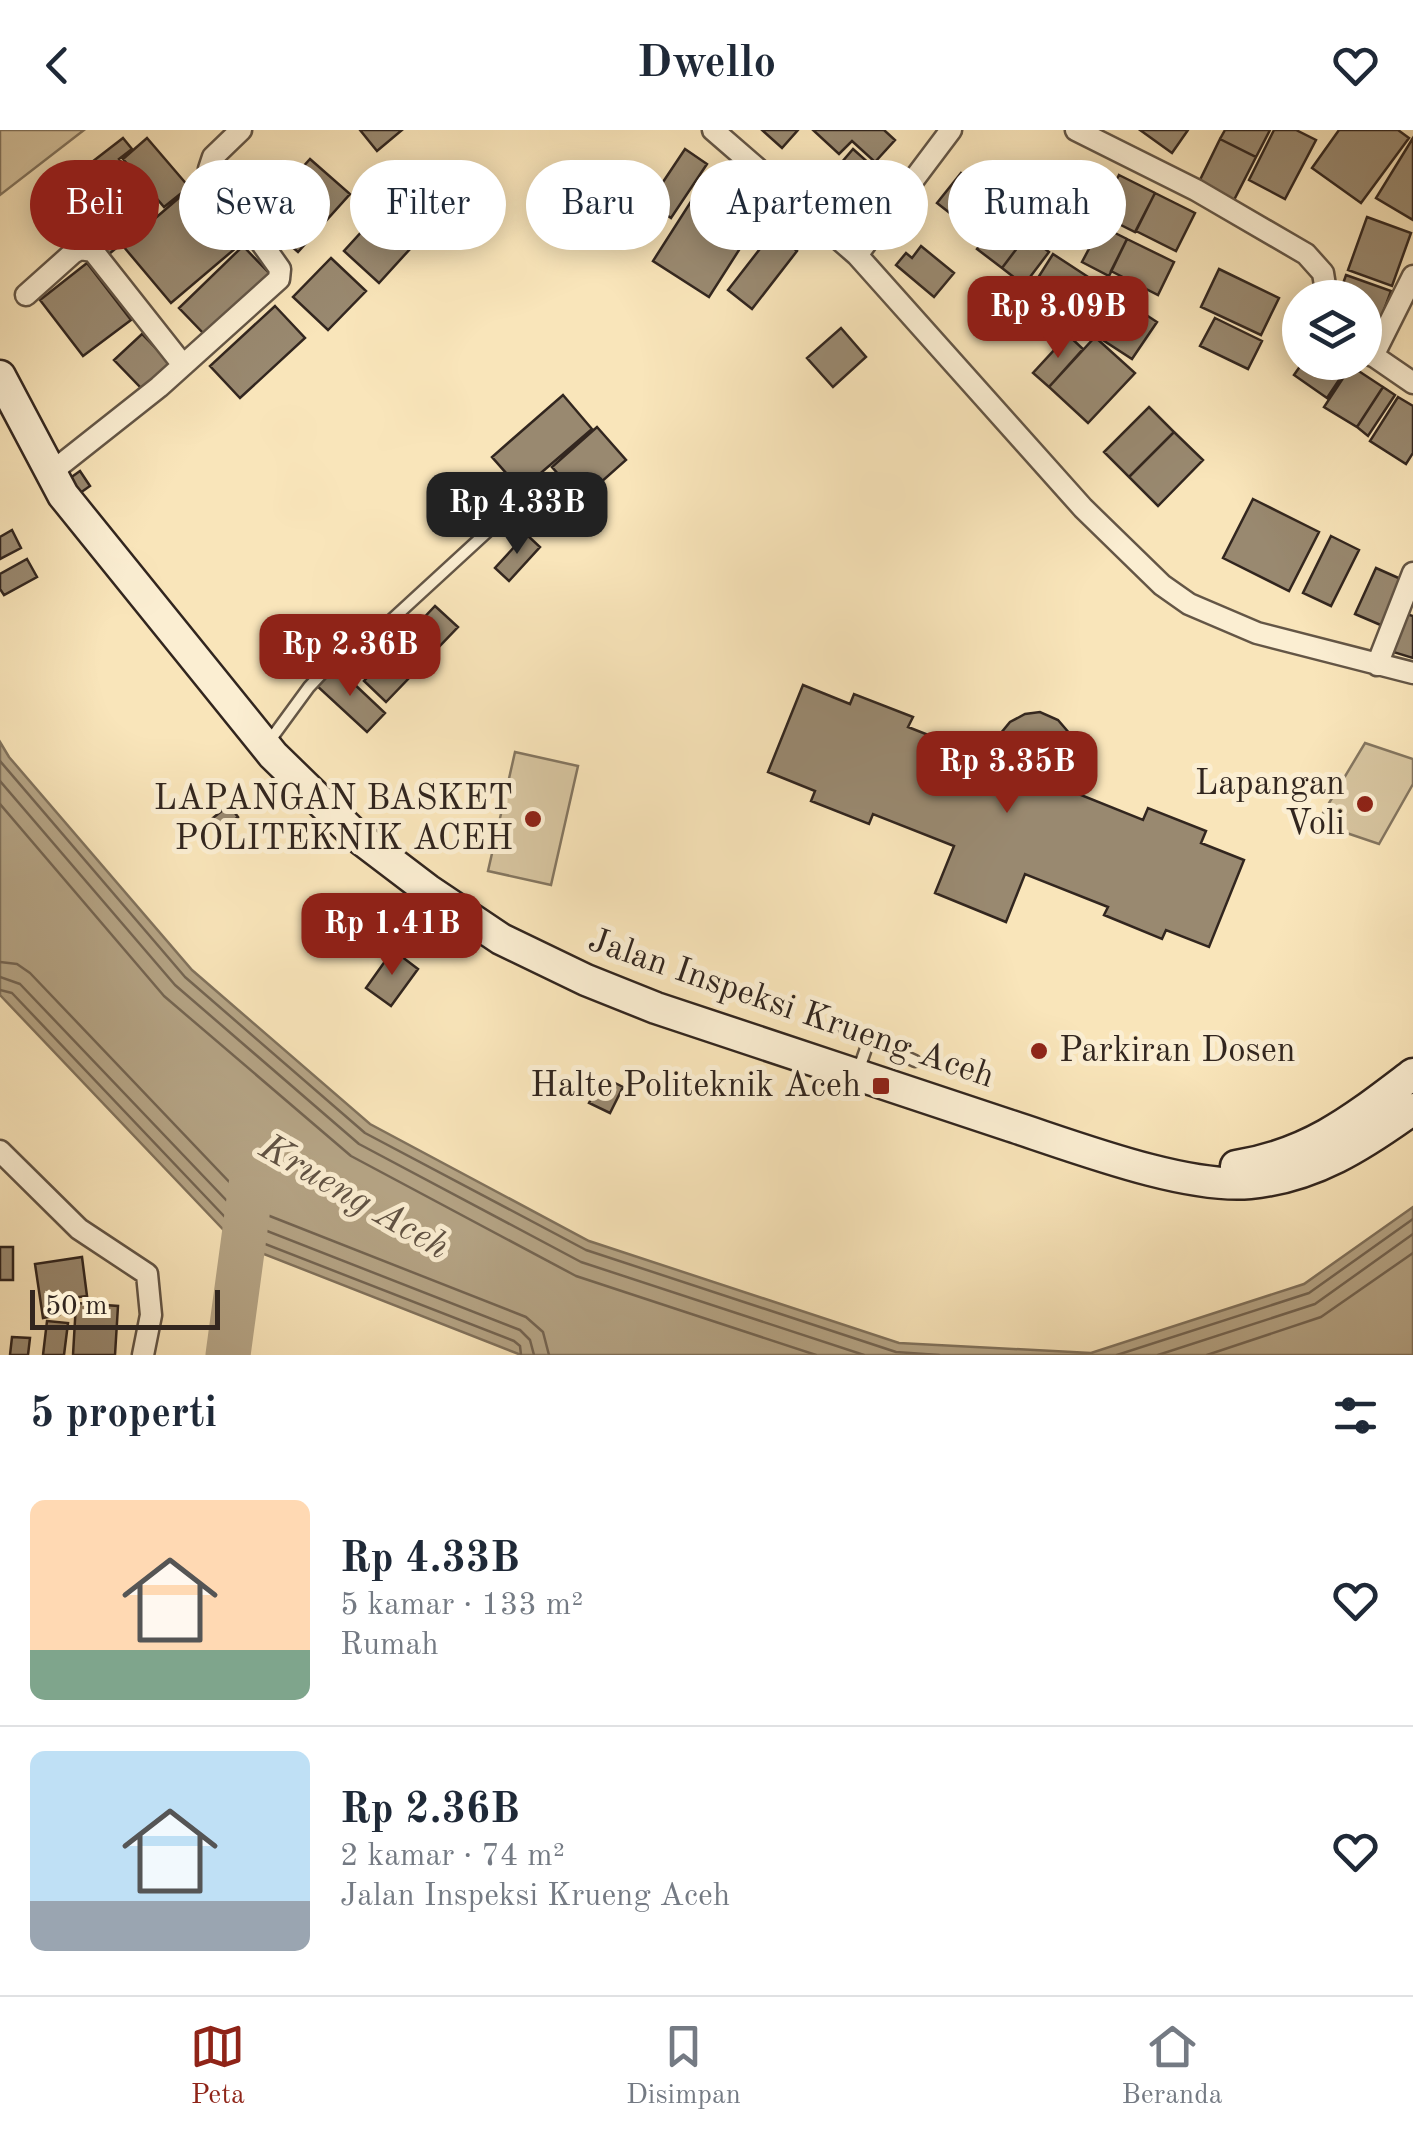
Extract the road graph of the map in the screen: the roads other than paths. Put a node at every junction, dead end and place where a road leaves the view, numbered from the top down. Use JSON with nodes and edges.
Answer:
{"nodes":[{"id":1,"x":241,"y":130,"type":"edge"},
{"id":2,"x":713,"y":130,"type":"edge"},
{"id":3,"x":951,"y":130,"type":"edge"},
{"id":4,"x":1076,"y":130,"type":"edge"},
{"id":5,"x":857,"y":255,"type":"junction"},
{"id":6,"x":1413,"y":276,"type":"edge"},
{"id":7,"x":1324,"y":280,"type":"edge"},
{"id":8,"x":26,"y":294,"type":"dead end"},
{"id":9,"x":1382,"y":330,"type":"edge"},
{"id":10,"x":1382,"y":362,"type":"edge"},
{"id":11,"x":184,"y":365,"type":"junction"},
{"id":12,"x":0,"y":376,"type":"edge"},
{"id":13,"x":1413,"y":383,"type":"edge"},
{"id":14,"x":49,"y":474,"type":"junction"},
{"id":15,"x":511,"y":510,"type":"dead end"},
{"id":16,"x":1413,"y":573,"type":"edge"},
{"id":17,"x":1377,"y":665,"type":"junction"},
{"id":18,"x":1413,"y":673,"type":"edge"},
{"id":19,"x":266,"y":746,"type":"junction"},
{"id":20,"x":839,"y":1025,"type":"dead end"},
{"id":21,"x":869,"y":1040,"type":"junction"},
{"id":22,"x":916,"y":1062,"type":"dead end"},
{"id":23,"x":856,"y":1074,"type":"junction"},
{"id":24,"x":1413,"y":1074,"type":"edge"},
{"id":25,"x":1413,"y":1108,"type":"edge"},
{"id":26,"x":0,"y":1152,"type":"edge"},
{"id":27,"x":1099,"y":1155,"type":"junction"},
{"id":28,"x":143,"y":1355,"type":"edge"}],
"edges":[{"from":1,"to":11,"type":"street"},
{"from":2,"to":5,"type":"street"},
{"from":3,"to":5,"type":"street"},
{"from":4,"to":7,"type":"street"},
{"from":5,"to":17,"type":"street"},
{"from":6,"to":9,"type":"street"},
{"from":8,"to":11,"type":"street"},
{"from":10,"to":13,"type":"street"},
{"from":11,"to":14,"type":"street"},
{"from":12,"to":14,"type":"street","name":"Jalan Inspeksi Krueng Aceh"},
{"from":14,"to":19,"type":"street","name":"Jalan Inspeksi Krueng Aceh"},
{"from":15,"to":19,"type":"lane"},
{"from":16,"to":17,"type":"street"},
{"from":17,"to":18,"type":"street"},
{"from":19,"to":23,"type":"street","name":"Jalan Inspeksi Krueng Aceh"},
{"from":20,"to":21,"type":"lane"},
{"from":21,"to":22,"type":"lane"},
{"from":21,"to":23,"type":"lane"},
{"from":23,"to":27,"type":"street","name":"Jalan Inspeksi Krueng Aceh"},
{"from":24,"to":27,"type":"street"},
{"from":25,"to":27,"type":"street"},
{"from":26,"to":28,"type":"street"}]}
